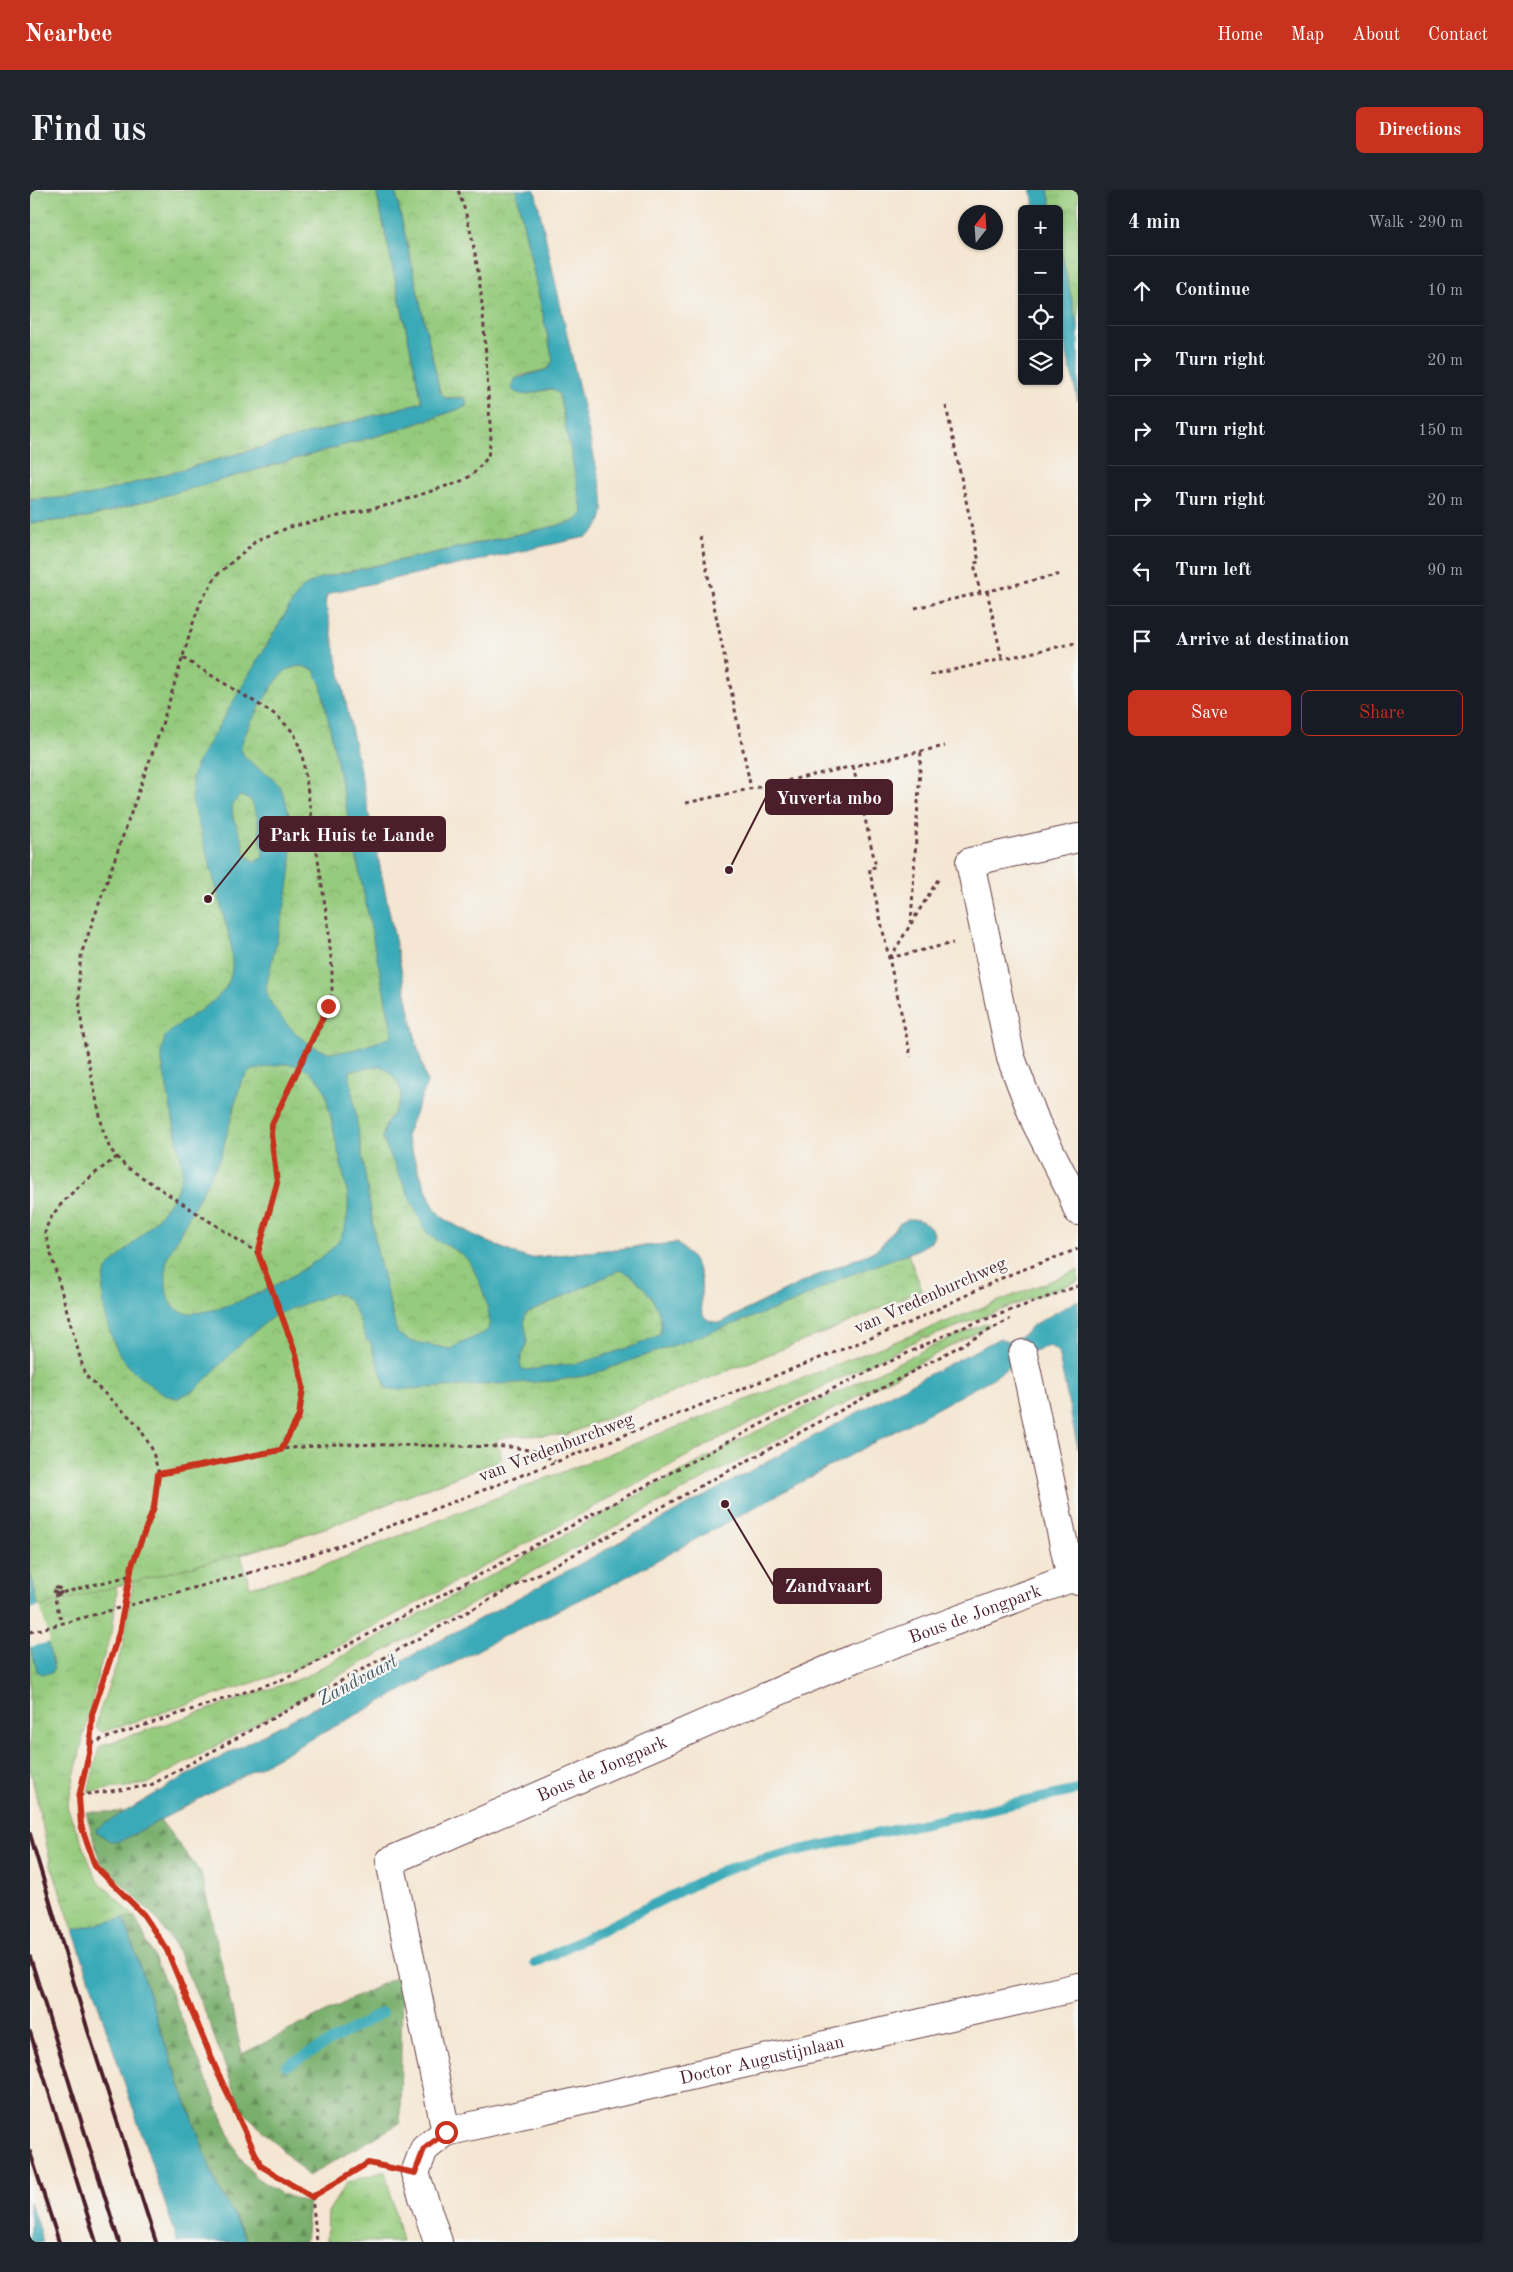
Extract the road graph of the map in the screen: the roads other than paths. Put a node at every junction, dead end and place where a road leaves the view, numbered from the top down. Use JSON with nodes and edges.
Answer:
{"nodes":[{"id":1,"x":1078,"y":838,"type":"edge"},
{"id":2,"x":1078,"y":1211,"type":"edge"},
{"id":3,"x":1023,"y":1354,"type":"dead end"},
{"id":4,"x":1074,"y":1580,"type":"edge"},
{"id":5,"x":1078,"y":1987,"type":"edge"},
{"id":6,"x":446,"y":2132,"type":"junction"},
{"id":7,"x":438,"y":2242,"type":"edge"}],
"edges":[{"from":1,"to":2,"type":"street"},
{"from":3,"to":4,"type":"street","name":"Bous de Jongpark"},
{"from":4,"to":6,"type":"street","name":"Bous de Jongpark"},
{"from":5,"to":6,"type":"street","name":"Doctor Augustijnlaan"},
{"from":6,"to":7,"type":"street"}]}
